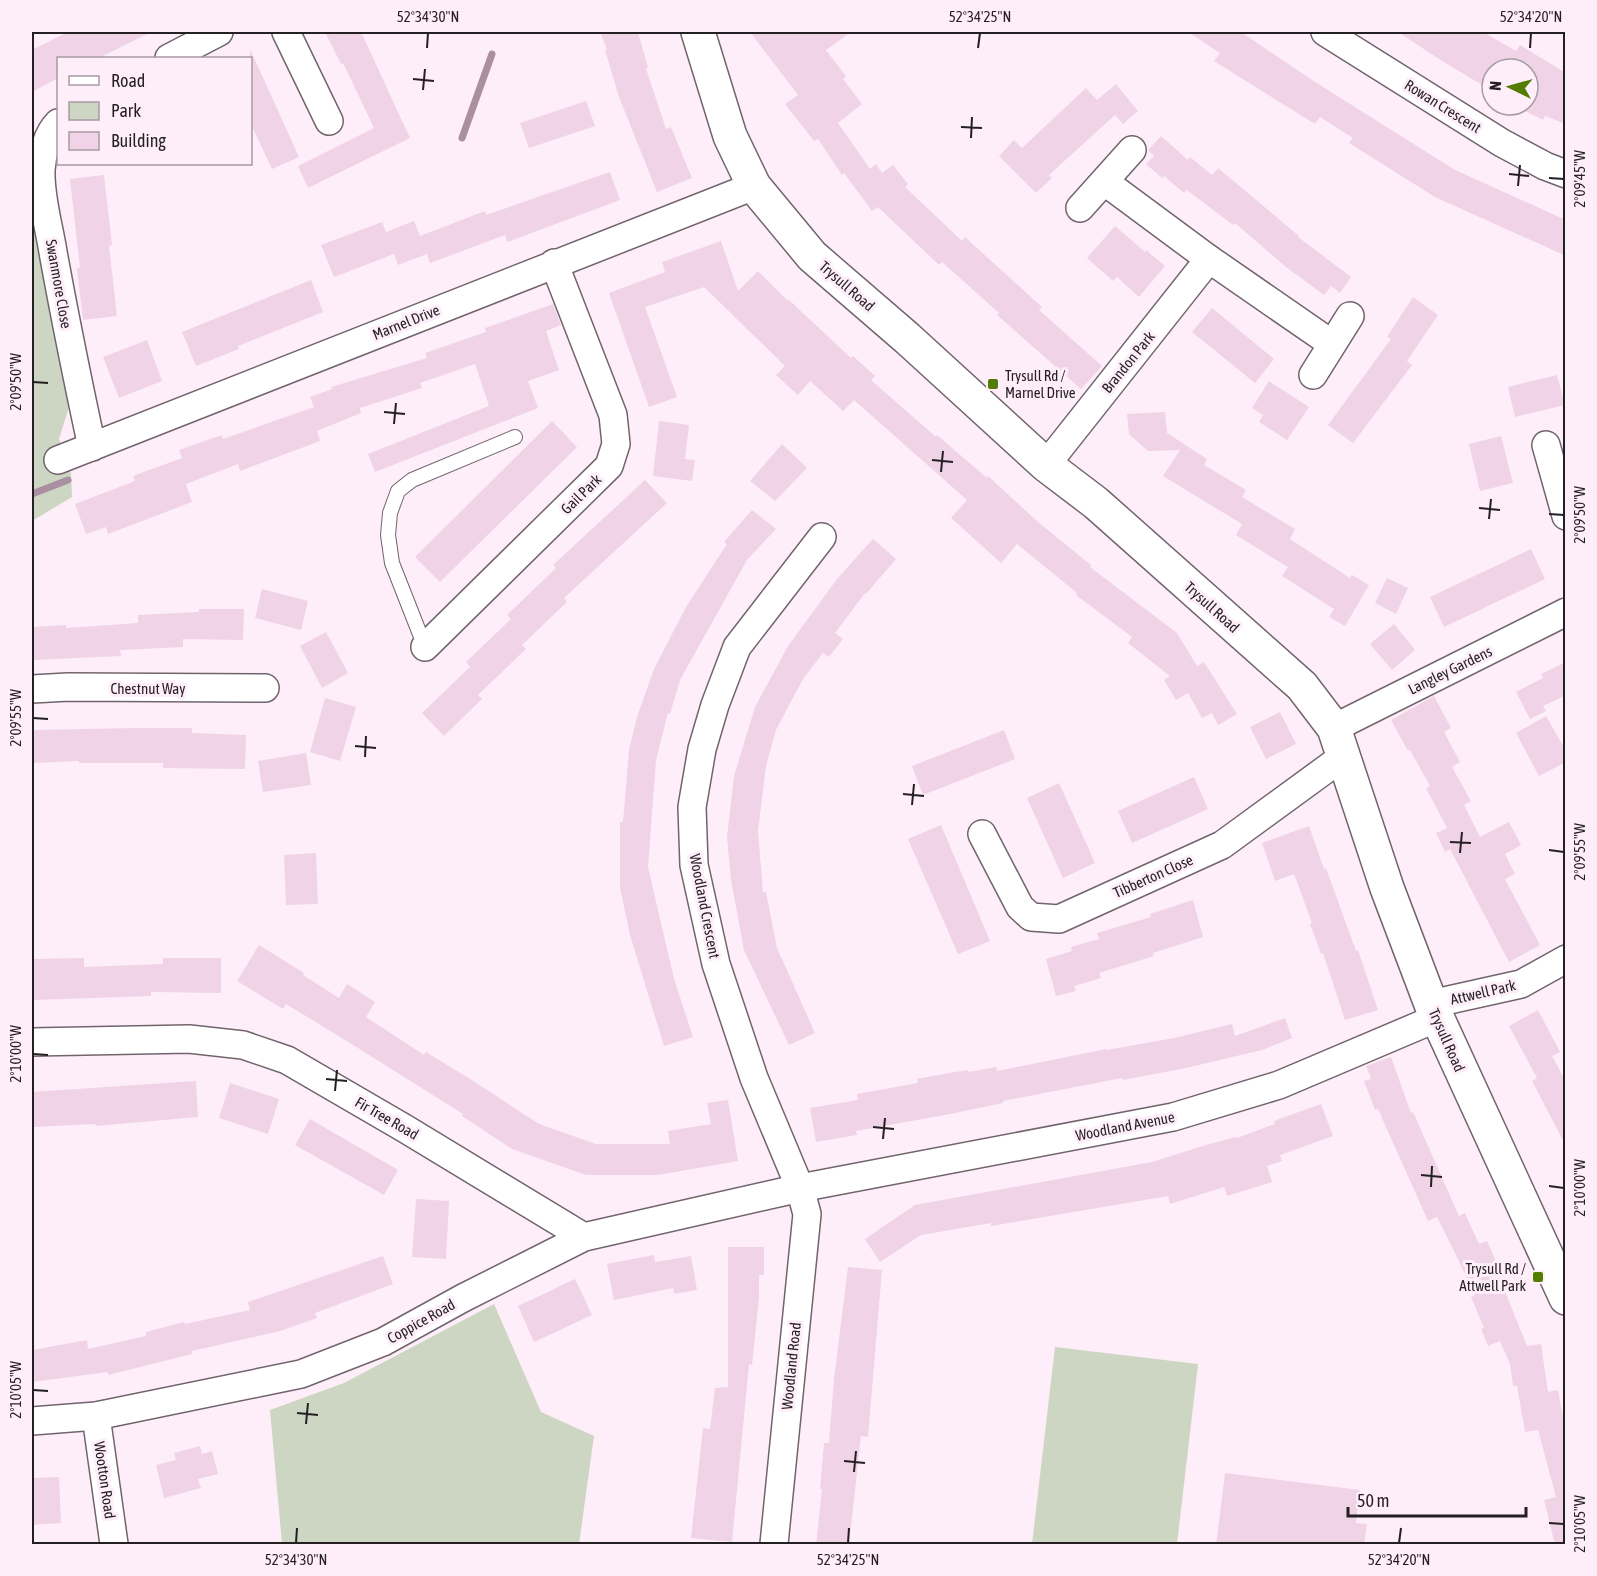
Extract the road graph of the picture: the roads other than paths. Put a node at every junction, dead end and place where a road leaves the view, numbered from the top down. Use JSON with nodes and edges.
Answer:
{"nodes":[{"id":1,"x":219,"y":32,"type":"edge"},
{"id":2,"x":286,"y":32,"type":"edge"},
{"id":3,"x":698,"y":32,"type":"edge"},
{"id":4,"x":1325,"y":32,"type":"edge"},
{"id":5,"x":171,"y":57,"type":"edge"},
{"id":6,"x":329,"y":121,"type":"dead end"},
{"id":7,"x":57,"y":124,"type":"edge"},
{"id":8,"x":1132,"y":150,"type":"dead end"},
{"id":9,"x":1566,"y":174,"type":"edge"},
{"id":10,"x":1105,"y":182,"type":"junction"},
{"id":11,"x":754,"y":186,"type":"junction"},
{"id":12,"x":1080,"y":208,"type":"dead end"},
{"id":13,"x":1209,"y":259,"type":"junction"},
{"id":14,"x":554,"y":263,"type":"junction"},
{"id":15,"x":1350,"y":316,"type":"dead end"},
{"id":16,"x":1332,"y":344,"type":"junction"},
{"id":17,"x":1313,"y":375,"type":"dead end"},
{"id":18,"x":515,"y":438,"type":"dead end"},
{"id":19,"x":1546,"y":445,"type":"dead end"},
{"id":20,"x":92,"y":447,"type":"junction"},
{"id":21,"x":58,"y":459,"type":"dead end"},
{"id":22,"x":1046,"y":465,"type":"junction"},
{"id":23,"x":1566,"y":516,"type":"edge"},
{"id":24,"x":822,"y":537,"type":"dead end"},
{"id":25,"x":1566,"y":612,"type":"edge"},
{"id":26,"x":425,"y":647,"type":"joint"},
{"id":27,"x":265,"y":688,"type":"dead end"},
{"id":28,"x":32,"y":689,"type":"edge"},
{"id":29,"x":1339,"y":742,"type":"junction"},
{"id":30,"x":982,"y":834,"type":"dead end"},
{"id":31,"x":1566,"y":959,"type":"edge"},
{"id":32,"x":1434,"y":1011,"type":"junction"},
{"id":33,"x":32,"y":1042,"type":"edge"},
{"id":34,"x":800,"y":1188,"type":"junction"},
{"id":35,"x":584,"y":1237,"type":"junction"},
{"id":36,"x":1566,"y":1298,"type":"edge"},
{"id":37,"x":96,"y":1416,"type":"junction"},
{"id":38,"x":32,"y":1421,"type":"edge"},
{"id":39,"x":114,"y":1545,"type":"edge"},
{"id":40,"x":774,"y":1545,"type":"edge"}],
"edges":[{"from":1,"to":5,"type":"street"},
{"from":2,"to":6,"type":"street"},
{"from":3,"to":11,"type":"street","name":"Trysull Road"},
{"from":4,"to":9,"type":"street","name":"Rowan Crescent"},
{"from":7,"to":20,"type":"street","name":"Swanmore Close"},
{"from":8,"to":10,"type":"street"},
{"from":10,"to":12,"type":"street"},
{"from":10,"to":13,"type":"street"},
{"from":11,"to":14,"type":"street","name":"Marnel Drive"},
{"from":11,"to":22,"type":"street","name":"Trysull Road"},
{"from":13,"to":16,"type":"street"},
{"from":13,"to":22,"type":"street","name":"Brandon Park"},
{"from":14,"to":20,"type":"street","name":"Marnel Drive"},
{"from":14,"to":26,"type":"street","name":"Gail Park"},
{"from":15,"to":16,"type":"street"},
{"from":16,"to":17,"type":"street"},
{"from":18,"to":26,"type":"lane"},
{"from":19,"to":23,"type":"street"},
{"from":20,"to":21,"type":"street","name":"Marnel Drive"},
{"from":22,"to":29,"type":"street","name":"Trysull Road"},
{"from":24,"to":34,"type":"street","name":"Woodland Crescent"},
{"from":25,"to":29,"type":"street","name":"Langley Gardens"},
{"from":27,"to":28,"type":"street","name":"Chestnut Way"},
{"from":29,"to":30,"type":"street","name":"Tibberton Close"},
{"from":29,"to":32,"type":"street","name":"Trysull Road"},
{"from":31,"to":32,"type":"street","name":"Attwell Park"},
{"from":32,"to":34,"type":"street","name":"Woodland Avenue"},
{"from":32,"to":36,"type":"street","name":"Trysull Road"},
{"from":33,"to":35,"type":"street","name":"Fir Tree Road"},
{"from":34,"to":35,"type":"street","name":"Coppice Road"},
{"from":34,"to":40,"type":"street","name":"Woodland Road"},
{"from":35,"to":37,"type":"street","name":"Coppice Road"},
{"from":37,"to":38,"type":"street","name":"Coppice Road"},
{"from":37,"to":39,"type":"street","name":"Wootton Road"}]}
